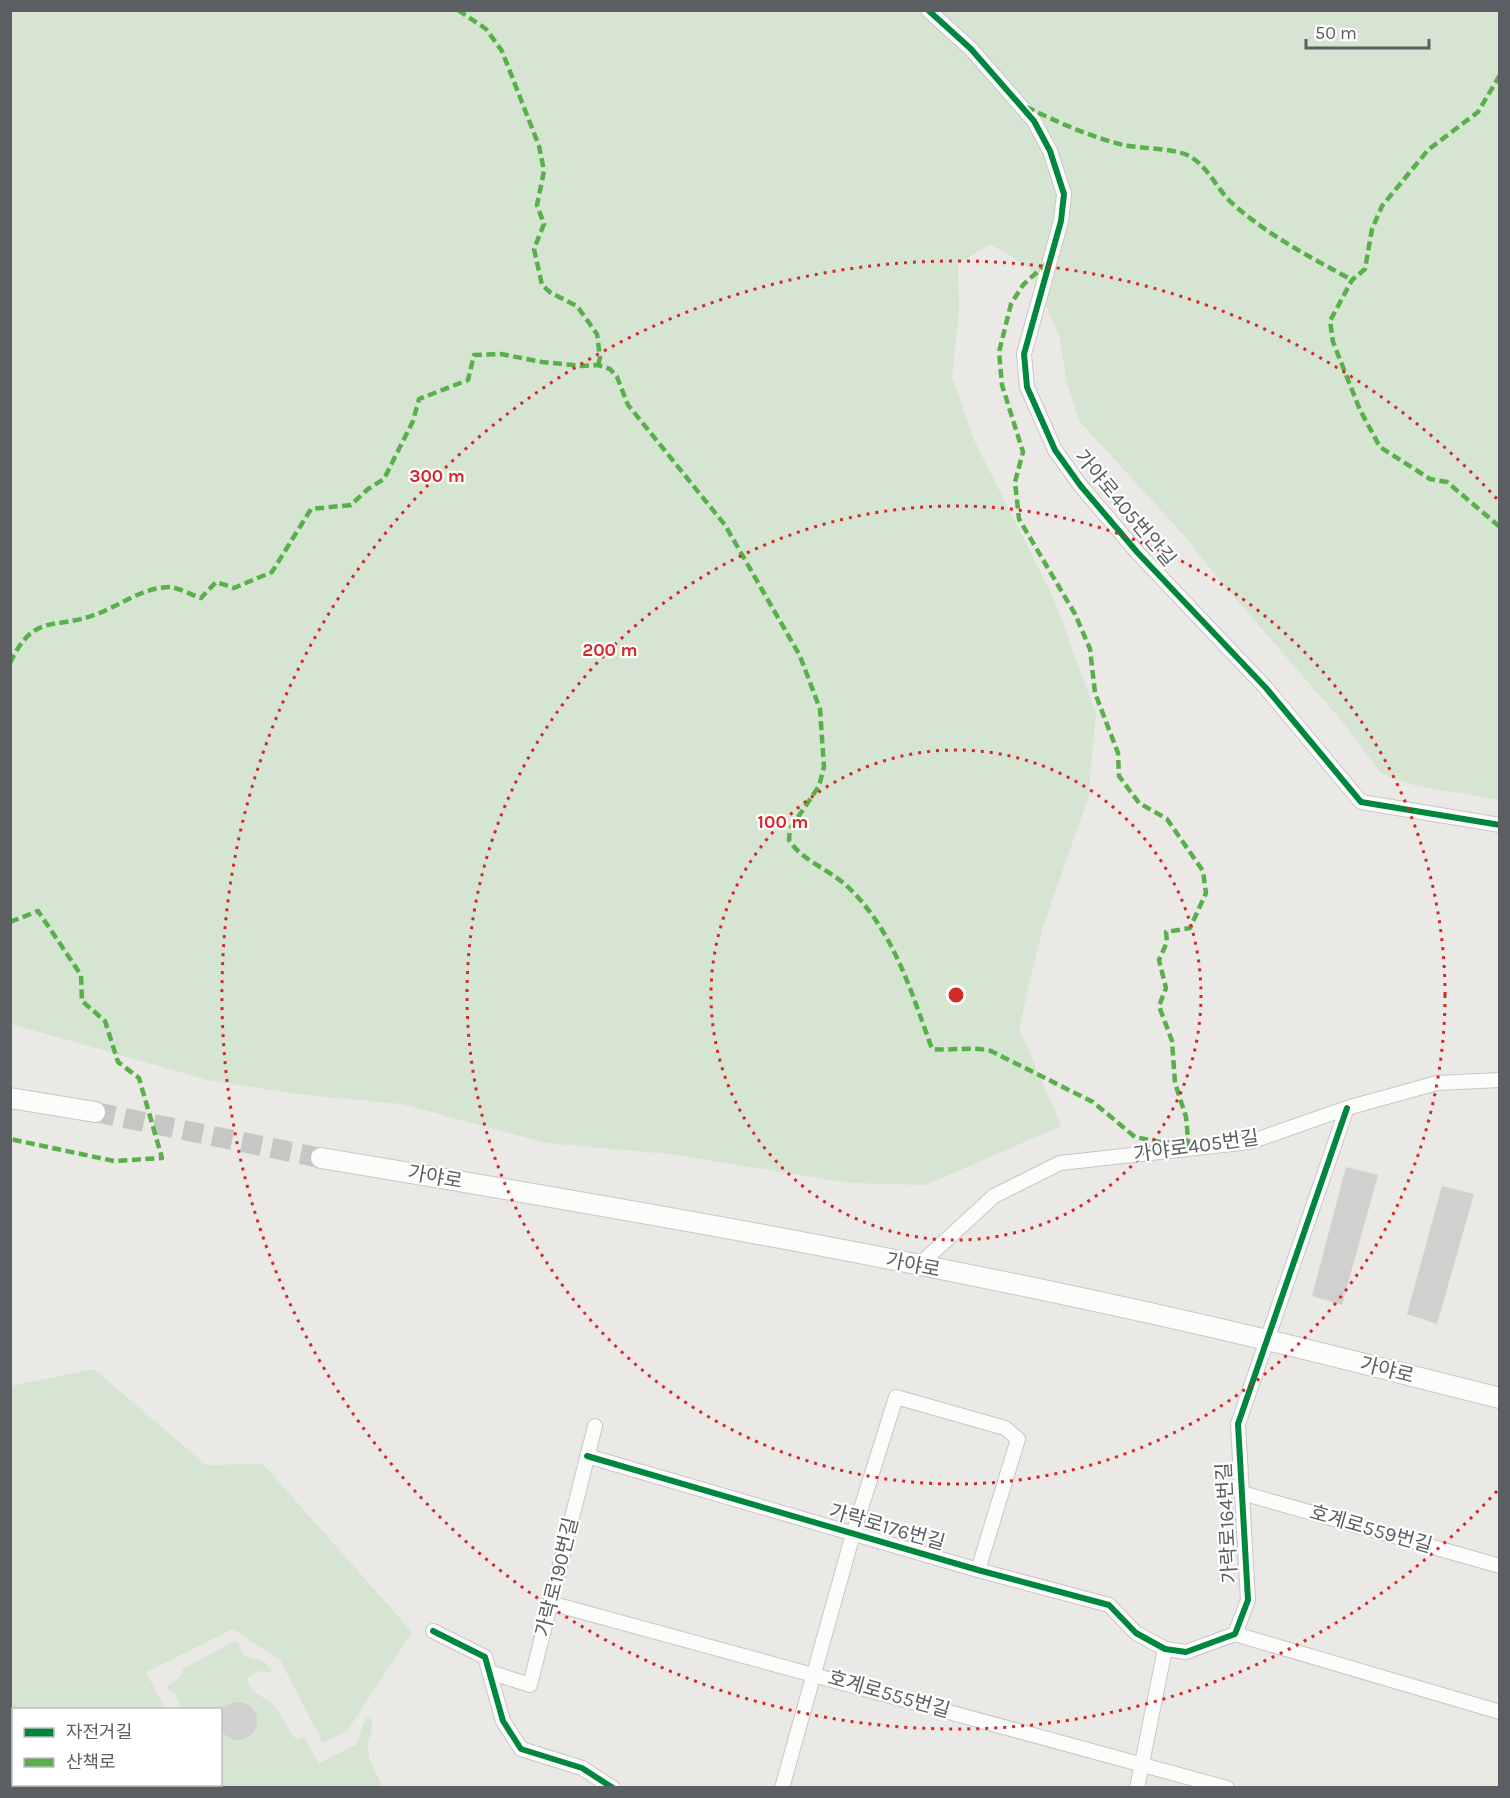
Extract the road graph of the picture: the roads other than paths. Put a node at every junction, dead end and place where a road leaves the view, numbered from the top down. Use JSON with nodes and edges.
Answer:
{"nodes":[{"id":1,"x":928,"y":10,"type":"edge"},
{"id":2,"x":1500,"y":825,"type":"edge"},
{"id":3,"x":1500,"y":1080,"type":"edge"},
{"id":4,"x":10,"y":1098,"type":"edge"},
{"id":5,"x":1347,"y":1108,"type":"junction"},
{"id":6,"x":95,"y":1112,"type":"tunnel mouth"},
{"id":7,"x":321,"y":1158,"type":"tunnel mouth"},
{"id":8,"x":919,"y":1265,"type":"junction"},
{"id":9,"x":1269,"y":1340,"type":"junction"},
{"id":10,"x":1500,"y":1398,"type":"edge"},
{"id":11,"x":595,"y":1426,"type":"dead end"},
{"id":12,"x":587,"y":1456,"type":"junction"},
{"id":13,"x":1242,"y":1493,"type":"junction"},
{"id":14,"x":853,"y":1534,"type":"junction"},
{"id":15,"x":1500,"y":1566,"type":"edge"},
{"id":16,"x":978,"y":1570,"type":"junction"},
{"id":17,"x":550,"y":1603,"type":"junction"},
{"id":18,"x":433,"y":1631,"type":"dead end"},
{"id":19,"x":1236,"y":1634,"type":"junction"},
{"id":20,"x":1166,"y":1649,"type":"junction"},
{"id":21,"x":489,"y":1672,"type":"junction"},
{"id":22,"x":814,"y":1673,"type":"junction"},
{"id":23,"x":1500,"y":1712,"type":"edge"},
{"id":24,"x":1144,"y":1765,"type":"junction"},
{"id":25,"x":613,"y":1788,"type":"edge"},
{"id":26,"x":782,"y":1788,"type":"edge"},
{"id":27,"x":1137,"y":1788,"type":"edge"},
{"id":28,"x":1227,"y":1788,"type":"edge"}],
"edges":[{"from":1,"to":2,"type":"street","name":"가야로405번안길"},
{"from":3,"to":5,"type":"street","name":"가야로405번길"},
{"from":4,"to":6,"type":"main road"},
{"from":5,"to":8,"type":"street","name":"가야로405번길"},
{"from":5,"to":9,"type":"street","name":"가락로164번길"},
{"from":7,"to":8,"type":"main road","name":"가야로"},
{"from":8,"to":9,"type":"main road","name":"가야로"},
{"from":9,"to":10,"type":"main road","name":"가야로"},
{"from":9,"to":13,"type":"street","name":"가락로164번길"},
{"from":11,"to":12,"type":"street","name":"가락로190번길"},
{"from":12,"to":14,"type":"street","name":"가락로176번길"},
{"from":12,"to":17,"type":"street","name":"가락로190번길"},
{"from":13,"to":15,"type":"street","name":"호계로559번길"},
{"from":13,"to":19,"type":"street","name":"가락로164번길"},
{"from":14,"to":16,"type":"street","name":"가락로176번길"},
{"from":14,"to":16,"type":"street","name":"가락로176번길"},
{"from":14,"to":22,"type":"street","name":"가락로176번길"},
{"from":16,"to":20,"type":"street","name":"가락로176번길"},
{"from":17,"to":21,"type":"street","name":"가락로190번길"},
{"from":17,"to":22,"type":"street","name":"호계로555번길"},
{"from":18,"to":21,"type":"street"},
{"from":19,"to":20,"type":"street"},
{"from":19,"to":23,"type":"street"},
{"from":20,"to":24,"type":"street"},
{"from":21,"to":25,"type":"street"},
{"from":22,"to":24,"type":"street","name":"호계로555번길"},
{"from":22,"to":26,"type":"street","name":"가락로176번길"},
{"from":24,"to":27,"type":"street"},
{"from":24,"to":28,"type":"street","name":"호계로555번길"}]}
